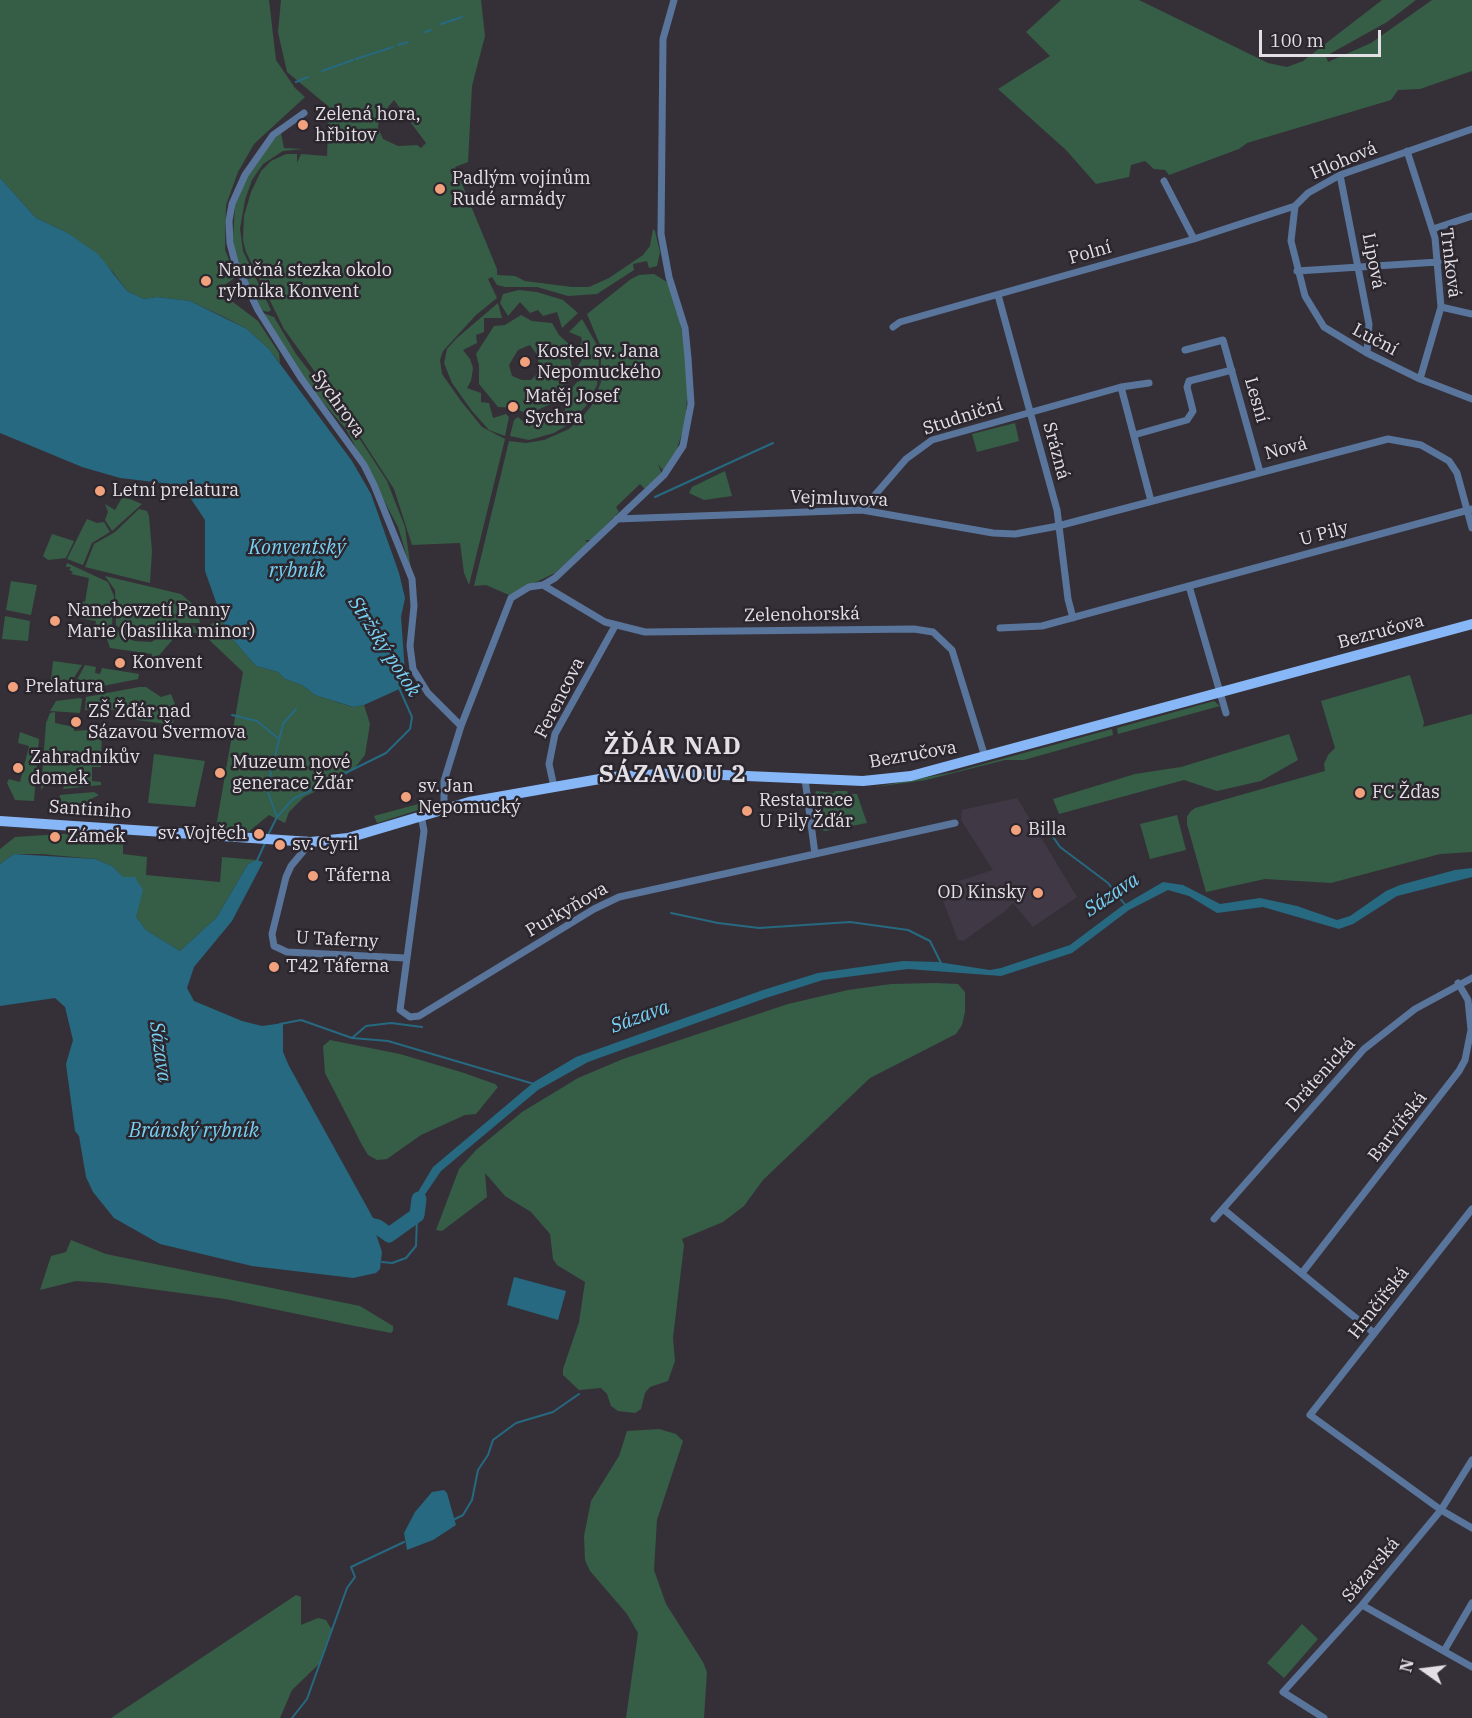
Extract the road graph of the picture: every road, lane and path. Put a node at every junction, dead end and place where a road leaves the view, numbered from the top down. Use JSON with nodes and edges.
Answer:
{"nodes":[{"id":1,"x":674,"y":0,"type":"edge"},
{"id":2,"x":304,"y":113,"type":"dead end"},
{"id":3,"x":1472,"y":129,"type":"edge"},
{"id":4,"x":1407,"y":151,"type":"junction"},
{"id":5,"x":1340,"y":175,"type":"junction"},
{"id":6,"x":1164,"y":181,"type":"dead end"},
{"id":7,"x":1295,"y":206,"type":"junction"},
{"id":8,"x":1472,"y":216,"type":"edge"},
{"id":9,"x":1432,"y":228,"type":"junction"},
{"id":10,"x":1194,"y":239,"type":"junction"},
{"id":11,"x":1438,"y":262,"type":"junction"},
{"id":12,"x":1360,"y":268,"type":"junction"},
{"id":13,"x":1297,"y":271,"type":"junction"},
{"id":14,"x":998,"y":295,"type":"junction"},
{"id":15,"x":1441,"y":307,"type":"junction"},
{"id":16,"x":1472,"y":314,"type":"edge"},
{"id":17,"x":893,"y":327,"type":"dead end"},
{"id":18,"x":1185,"y":350,"type":"dead end"},
{"id":19,"x":1367,"y":353,"type":"junction"},
{"id":20,"x":1232,"y":370,"type":"junction"},
{"id":21,"x":1420,"y":379,"type":"junction"},
{"id":22,"x":1149,"y":382,"type":"dead end"},
{"id":23,"x":1121,"y":387,"type":"junction"},
{"id":24,"x":1472,"y":399,"type":"edge"},
{"id":25,"x":1030,"y":411,"type":"junction"},
{"id":26,"x":1134,"y":435,"type":"junction"},
{"id":27,"x":1260,"y":472,"type":"junction"},
{"id":28,"x":1151,"y":501,"type":"junction"},
{"id":29,"x":862,"y":510,"type":"junction"},
{"id":30,"x":1469,"y":510,"type":"edge"},
{"id":31,"x":617,"y":519,"type":"junction"},
{"id":32,"x":1058,"y":526,"type":"junction"},
{"id":33,"x":1472,"y":528,"type":"edge"},
{"id":34,"x":543,"y":585,"type":"junction"},
{"id":35,"x":1189,"y":586,"type":"junction"},
{"id":36,"x":1073,"y":618,"type":"junction"},
{"id":37,"x":1472,"y":624,"type":"edge"},
{"id":38,"x":615,"y":626,"type":"junction"},
{"id":39,"x":1000,"y":628,"type":"dead end"},
{"id":40,"x":1220,"y":693,"type":"junction"},
{"id":41,"x":1226,"y":713,"type":"dead end"},
{"id":42,"x":461,"y":726,"type":"junction"},
{"id":43,"x":985,"y":757,"type":"junction"},
{"id":44,"x":806,"y":779,"type":"junction"},
{"id":45,"x":554,"y":787,"type":"junction"},
{"id":46,"x":444,"y":808,"type":"junction"},
{"id":47,"x":421,"y":815,"type":"junction"},
{"id":48,"x":0,"y":821,"type":"edge"},
{"id":49,"x":955,"y":823,"type":"dead end"},
{"id":50,"x":311,"y":842,"type":"junction"},
{"id":51,"x":815,"y":854,"type":"junction"},
{"id":52,"x":405,"y":958,"type":"junction"},
{"id":53,"x":1472,"y":978,"type":"edge"},
{"id":54,"x":1458,"y":983,"type":"junction"},
{"id":55,"x":1223,"y":1209,"type":"junction"},
{"id":56,"x":1472,"y":1209,"type":"edge"},
{"id":57,"x":1214,"y":1219,"type":"dead end"},
{"id":58,"x":1302,"y":1273,"type":"junction"},
{"id":59,"x":1374,"y":1333,"type":"junction"},
{"id":60,"x":1472,"y":1460,"type":"edge"},
{"id":61,"x":1441,"y":1510,"type":"junction"},
{"id":62,"x":1472,"y":1528,"type":"edge"},
{"id":63,"x":1472,"y":1603,"type":"edge"},
{"id":64,"x":1362,"y":1605,"type":"junction"},
{"id":65,"x":1444,"y":1651,"type":"junction"},
{"id":66,"x":1472,"y":1667,"type":"edge"},
{"id":67,"x":1324,"y":1718,"type":"edge"}],
"edges":[{"from":1,"to":31,"type":"street"},
{"from":2,"to":42,"type":"street","name":"Sychrova"},
{"from":3,"to":4,"type":"street","name":"Hlohová"},
{"from":4,"to":5,"type":"street","name":"Hlohová"},
{"from":4,"to":9,"type":"street","name":"Trnková"},
{"from":5,"to":7,"type":"street","name":"Hlohová"},
{"from":5,"to":12,"type":"street","name":"Lipová"},
{"from":6,"to":10,"type":"street"},
{"from":7,"to":10,"type":"street","name":"Polní"},
{"from":7,"to":13,"type":"street"},
{"from":8,"to":9,"type":"street"},
{"from":9,"to":11,"type":"street","name":"Trnková"},
{"from":10,"to":14,"type":"street","name":"Polní"},
{"from":11,"to":12,"type":"street"},
{"from":11,"to":15,"type":"street","name":"Trnková"},
{"from":12,"to":13,"type":"street"},
{"from":12,"to":19,"type":"street","name":"Lipová"},
{"from":13,"to":19,"type":"street","name":"Luční"},
{"from":14,"to":17,"type":"street","name":"Polní"},
{"from":14,"to":25,"type":"street","name":"Srázná"},
{"from":15,"to":16,"type":"street"},
{"from":15,"to":21,"type":"street","name":"Trnková"},
{"from":18,"to":20,"type":"street","name":"Lesní"},
{"from":19,"to":21,"type":"street","name":"Luční"},
{"from":20,"to":26,"type":"street","name":"Lesní"},
{"from":20,"to":27,"type":"street","name":"Lesní"},
{"from":21,"to":24,"type":"street","name":"Luční"},
{"from":22,"to":23,"type":"street"},
{"from":23,"to":25,"type":"street"},
{"from":23,"to":26,"type":"street"},
{"from":25,"to":29,"type":"street","name":"Studniční"},
{"from":25,"to":32,"type":"street","name":"Srázná"},
{"from":26,"to":28,"type":"street"},
{"from":27,"to":28,"type":"street","name":"Nová"},
{"from":27,"to":30,"type":"street","name":"Nová"},
{"from":28,"to":32,"type":"street","name":"Nová"},
{"from":29,"to":31,"type":"street","name":"Vejmluvova"},
{"from":29,"to":32,"type":"street","name":"Vejmluvova"},
{"from":30,"to":33,"type":"street","name":"Nová"},
{"from":30,"to":35,"type":"street","name":"U Pily"},
{"from":31,"to":34,"type":"street"},
{"from":32,"to":36,"type":"street","name":"Srázná"},
{"from":34,"to":38,"type":"street","name":"Zelenohorská"},
{"from":34,"to":42,"type":"street"},
{"from":35,"to":36,"type":"street","name":"U Pily"},
{"from":35,"to":40,"type":"street"},
{"from":36,"to":39,"type":"street","name":"U Pily"},
{"from":37,"to":40,"type":"main road","name":"Bezručova"},
{"from":38,"to":43,"type":"street","name":"Zelenohorská"},
{"from":38,"to":45,"type":"street","name":"Ferencova"},
{"from":40,"to":41,"type":"street"},
{"from":40,"to":43,"type":"main road","name":"Bezručova"},
{"from":42,"to":46,"type":"street"},
{"from":43,"to":44,"type":"main road","name":"Bezručova"},
{"from":44,"to":45,"type":"main road","name":"Bezručova"},
{"from":44,"to":51,"type":"street"},
{"from":45,"to":46,"type":"main road","name":"Bezručova"},
{"from":46,"to":47,"type":"main road","name":"Bezručova"},
{"from":47,"to":50,"type":"main road","name":"Bezručova"},
{"from":47,"to":52,"type":"street"},
{"from":48,"to":50,"type":"main road","name":"Santiniho"},
{"from":49,"to":51,"type":"street","name":"Purkyňova"},
{"from":50,"to":52,"type":"street","name":"U Taferny"},
{"from":51,"to":52,"type":"street","name":"Purkyňova"},
{"from":53,"to":54,"type":"street","name":"Drátenická"},
{"from":54,"to":55,"type":"street","name":"Drátenická"},
{"from":54,"to":58,"type":"street","name":"Barvířská"},
{"from":55,"to":57,"type":"street","name":"Drátenická"},
{"from":55,"to":58,"type":"street"},
{"from":56,"to":59,"type":"street","name":"Hrnčířská"},
{"from":58,"to":59,"type":"street"},
{"from":59,"to":61,"type":"street","name":"Hrnčířská"},
{"from":60,"to":61,"type":"street","name":"Sázavská"},
{"from":61,"to":62,"type":"street"},
{"from":61,"to":64,"type":"street","name":"Sázavská"},
{"from":63,"to":65,"type":"street"},
{"from":64,"to":65,"type":"street"},
{"from":64,"to":67,"type":"street","name":"Sázavská"},
{"from":65,"to":66,"type":"street"}]}
